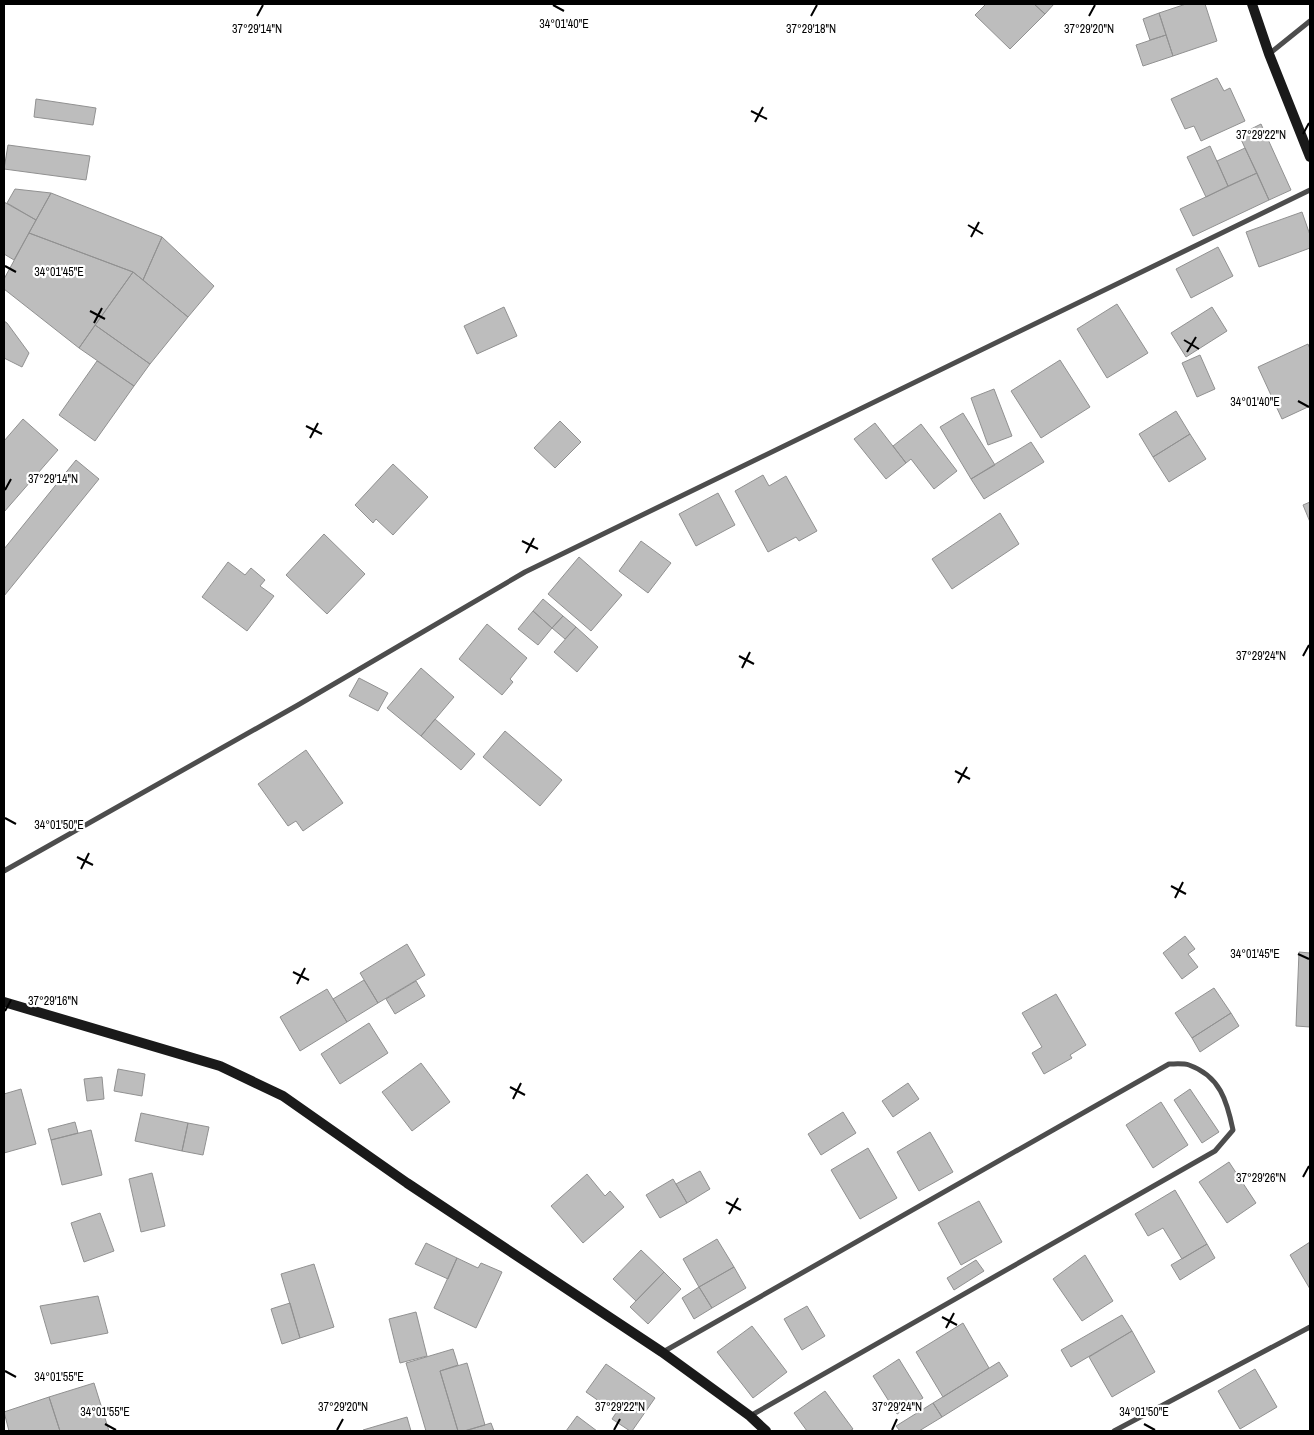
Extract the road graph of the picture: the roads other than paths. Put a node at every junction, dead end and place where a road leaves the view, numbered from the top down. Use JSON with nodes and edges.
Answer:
{"nodes":[{"id":1,"x":1252,"y":4,"type":"edge"},
{"id":2,"x":1310,"y":21,"type":"edge"},
{"id":3,"x":1269,"y":54,"type":"junction"},
{"id":4,"x":1310,"y":157,"type":"edge"},
{"id":5,"x":1310,"y":190,"type":"edge"},
{"id":6,"x":4,"y":871,"type":"edge"},
{"id":7,"x":4,"y":1002,"type":"edge"},
{"id":8,"x":1310,"y":1327,"type":"edge"},
{"id":9,"x":662,"y":1352,"type":"junction"},
{"id":10,"x":750,"y":1416,"type":"junction"},
{"id":11,"x":766,"y":1431,"type":"edge"},
{"id":12,"x":1114,"y":1431,"type":"edge"}],
"edges":[{"from":1,"to":3,"type":"street"},
{"from":2,"to":3,"type":"street"},
{"from":3,"to":4,"type":"street"},
{"from":5,"to":6,"type":"street"},
{"from":7,"to":9,"type":"street"},
{"from":8,"to":12,"type":"street"},
{"from":9,"to":10,"type":"street"},
{"from":9,"to":10,"type":"street"},
{"from":10,"to":11,"type":"street"}]}
